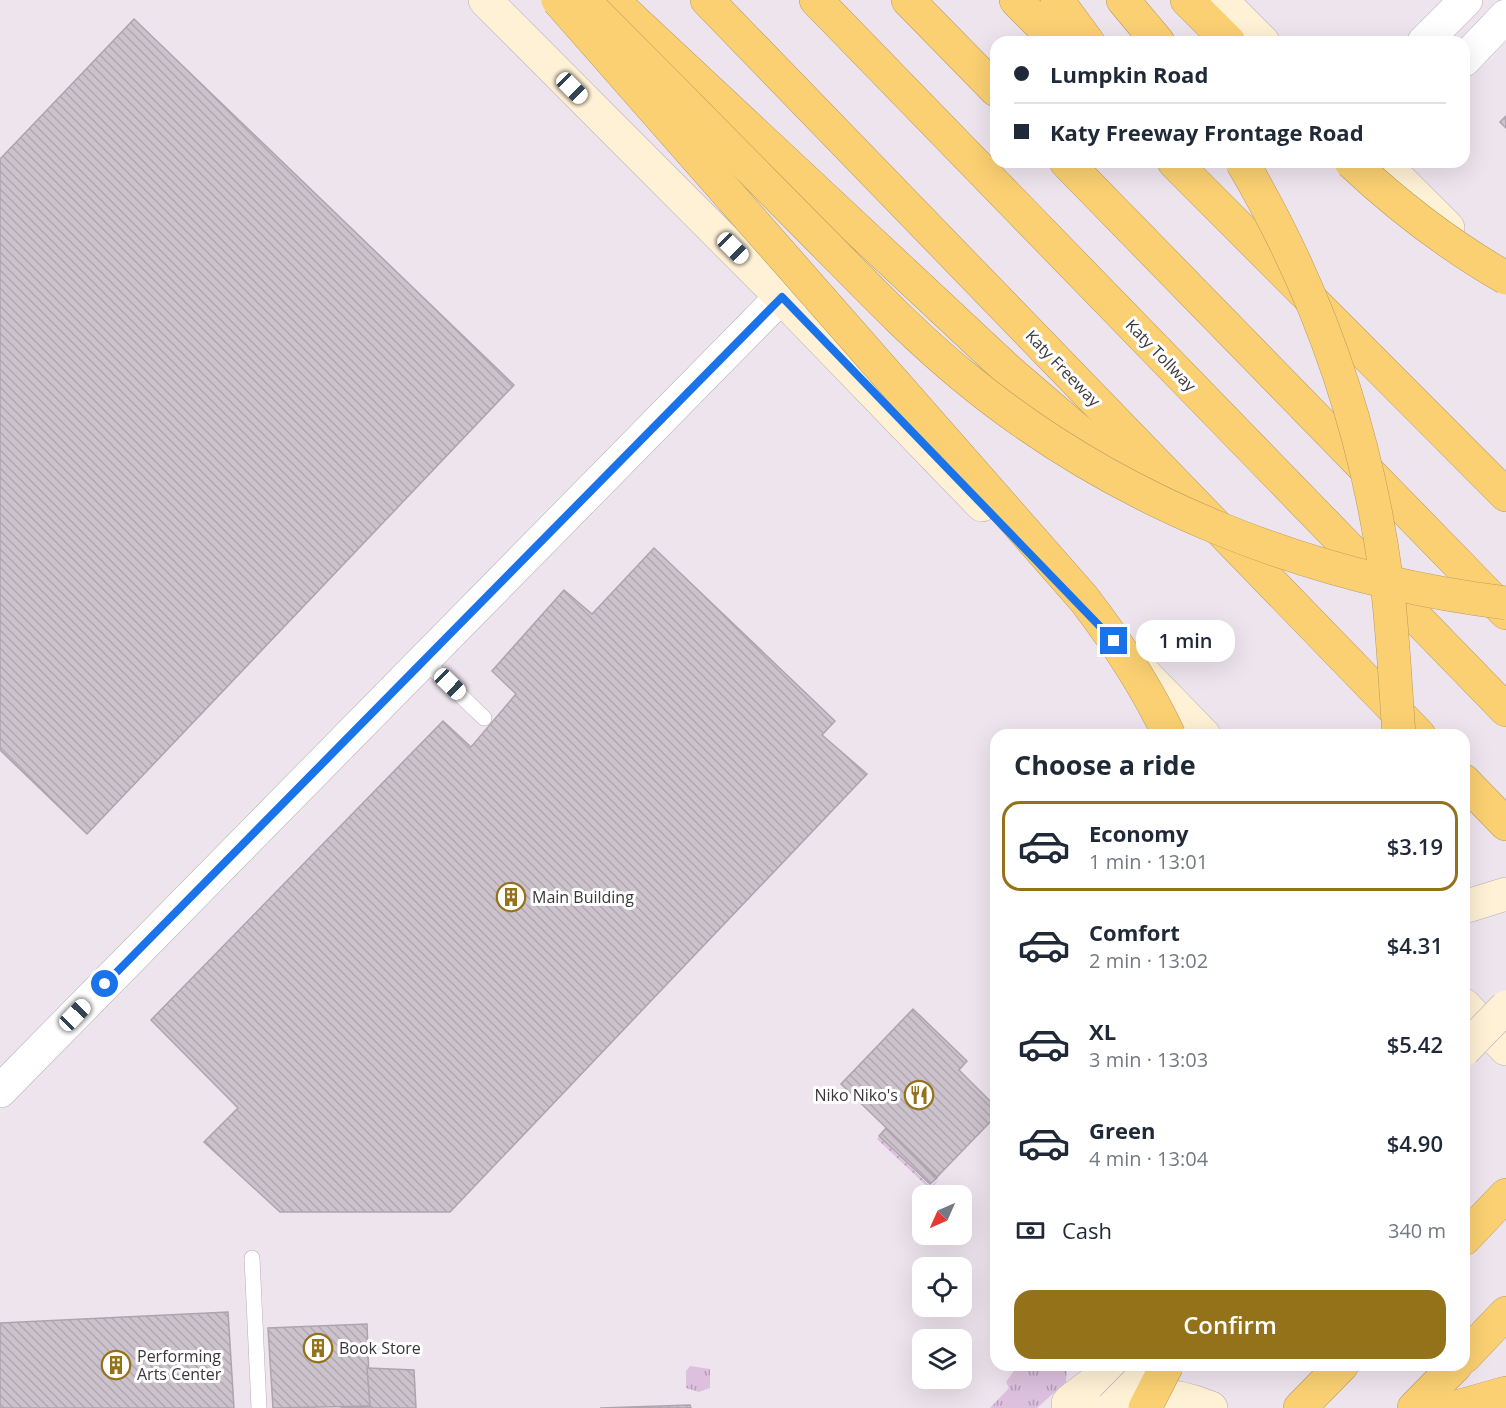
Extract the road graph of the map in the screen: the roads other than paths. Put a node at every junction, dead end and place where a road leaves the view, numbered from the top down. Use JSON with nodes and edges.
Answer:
{"nodes":[{"id":1,"x":485,"y":0,"type":"edge"},
{"id":2,"x":558,"y":0,"type":"edge"},
{"id":3,"x":584,"y":0,"type":"edge"},
{"id":4,"x":612,"y":0,"type":"edge"},
{"id":5,"x":707,"y":0,"type":"edge"},
{"id":6,"x":816,"y":0,"type":"edge"},
{"id":7,"x":908,"y":0,"type":"edge"},
{"id":8,"x":1016,"y":0,"type":"edge"},
{"id":9,"x":1058,"y":0,"type":"edge"},
{"id":10,"x":1123,"y":0,"type":"edge"},
{"id":11,"x":1186,"y":0,"type":"edge"},
{"id":12,"x":1221,"y":0,"type":"edge"},
{"id":13,"x":1466,"y":0,"type":"edge"},
{"id":14,"x":1506,"y":16,"type":"edge"},
{"id":15,"x":1051,"y":36,"type":"edge"},
{"id":16,"x":1084,"y":36,"type":"edge"},
{"id":17,"x":1153,"y":36,"type":"edge"},
{"id":18,"x":1223,"y":36,"type":"edge"},
{"id":19,"x":1257,"y":36,"type":"edge"},
{"id":20,"x":1430,"y":36,"type":"edge"},
{"id":21,"x":1470,"y":54,"type":"edge"},
{"id":22,"x":990,"y":84,"type":"edge"},
{"id":23,"x":1072,"y":168,"type":"edge"},
{"id":24,"x":1180,"y":168,"type":"edge"},
{"id":25,"x":1245,"y":168,"type":"edge"},
{"id":26,"x":1358,"y":168,"type":"edge"},
{"id":27,"x":1397,"y":169,"type":"edge"},
{"id":28,"x":1506,"y":278,"type":"edge"},
{"id":29,"x":1506,"y":287,"type":"edge"},
{"id":30,"x":782,"y":297,"type":"junction"},
{"id":31,"x":1506,"y":495,"type":"edge"},
{"id":32,"x":1506,"y":603,"type":"edge"},
{"id":33,"x":1506,"y":613,"type":"edge"},
{"id":34,"x":424,"y":660,"type":"junction"},
{"id":35,"x":1348,"y":663,"type":"junction"},
{"id":36,"x":1506,"y":710,"type":"edge"},
{"id":37,"x":484,"y":718,"type":"dead end"},
{"id":38,"x":1166,"y":729,"type":"edge"},
{"id":39,"x":1198,"y":729,"type":"edge"},
{"id":40,"x":1399,"y":729,"type":"edge"},
{"id":41,"x":1413,"y":729,"type":"edge"},
{"id":42,"x":1474,"y":791,"type":"edge"},
{"id":43,"x":1506,"y":824,"type":"edge"},
{"id":44,"x":1506,"y":894,"type":"edge"},
{"id":45,"x":1470,"y":905,"type":"edge"},
{"id":46,"x":1506,"y":993,"type":"edge"},
{"id":47,"x":1478,"y":1017,"type":"edge"},
{"id":48,"x":1470,"y":1036,"type":"edge"},
{"id":49,"x":1506,"y":1049,"type":"edge"},
{"id":50,"x":0,"y":1091,"type":"edge"},
{"id":51,"x":1506,"y":1195,"type":"edge"},
{"id":52,"x":1470,"y":1233,"type":"edge"},
{"id":53,"x":252,"y":1258,"type":"dead end"},
{"id":54,"x":1506,"y":1313,"type":"edge"},
{"id":55,"x":1470,"y":1351,"type":"edge"},
{"id":56,"x":1110,"y":1371,"type":"edge"},
{"id":57,"x":1148,"y":1371,"type":"edge"},
{"id":58,"x":1164,"y":1371,"type":"edge"},
{"id":59,"x":1310,"y":1371,"type":"edge"},
{"id":60,"x":1336,"y":1371,"type":"edge"},
{"id":61,"x":1450,"y":1371,"type":"edge"},
{"id":62,"x":1506,"y":1393,"type":"edge"},
{"id":63,"x":1065,"y":1406,"type":"edge"},
{"id":64,"x":259,"y":1408,"type":"edge"},
{"id":65,"x":1112,"y":1408,"type":"edge"},
{"id":66,"x":1145,"y":1408,"type":"edge"},
{"id":67,"x":1211,"y":1408,"type":"edge"},
{"id":68,"x":1299,"y":1408,"type":"edge"},
{"id":69,"x":1414,"y":1408,"type":"edge"},
{"id":70,"x":1453,"y":1408,"type":"edge"}],
"edges":[{"from":1,"to":30,"type":"main road"},
{"from":2,"to":38,"type":"highway","bridge":true},
{"from":3,"to":32,"type":"highway","bridge":true},
{"from":4,"to":35,"type":"highway"},
{"from":5,"to":35,"type":"highway","name":"Katy Freeway"},
{"from":6,"to":36,"type":"highway","name":"Katy Tollway"},
{"from":7,"to":22,"type":"highway"},
{"from":8,"to":15,"type":"highway"},
{"from":9,"to":16,"type":"highway"},
{"from":10,"to":17,"type":"highway"},
{"from":11,"to":18,"type":"highway"},
{"from":12,"to":19,"type":"main road"},
{"from":13,"to":20,"type":"street"},
{"from":14,"to":21,"type":"street"},
{"from":23,"to":33,"type":"highway"},
{"from":24,"to":31,"type":"highway"},
{"from":25,"to":40,"type":"highway","bridge":true},
{"from":26,"to":28,"type":"highway","bridge":true},
{"from":27,"to":29,"type":"main road"},
{"from":30,"to":34,"type":"street"},
{"from":30,"to":39,"type":"main road"},
{"from":34,"to":37,"type":"lane"},
{"from":34,"to":50,"type":"street"},
{"from":35,"to":41,"type":"highway","name":"Katy Freeway"},
{"from":42,"to":43,"type":"highway"},
{"from":44,"to":45,"type":"main road"},
{"from":46,"to":47,"type":"main road"},
{"from":47,"to":48,"type":"main road","bridge":true},
{"from":47,"to":49,"type":"main road"},
{"from":51,"to":52,"type":"highway"},
{"from":53,"to":64,"type":"lane"},
{"from":54,"to":55,"type":"highway"},
{"from":56,"to":63,"type":"main road"},
{"from":57,"to":65,"type":"main road","bridge":true},
{"from":58,"to":66,"type":"highway","bridge":true},
{"from":59,"to":68,"type":"highway"},
{"from":60,"to":68,"type":"highway"},
{"from":61,"to":69,"type":"highway"},
{"from":62,"to":70,"type":"highway"},
{"from":63,"to":67,"type":"main road"}]}
